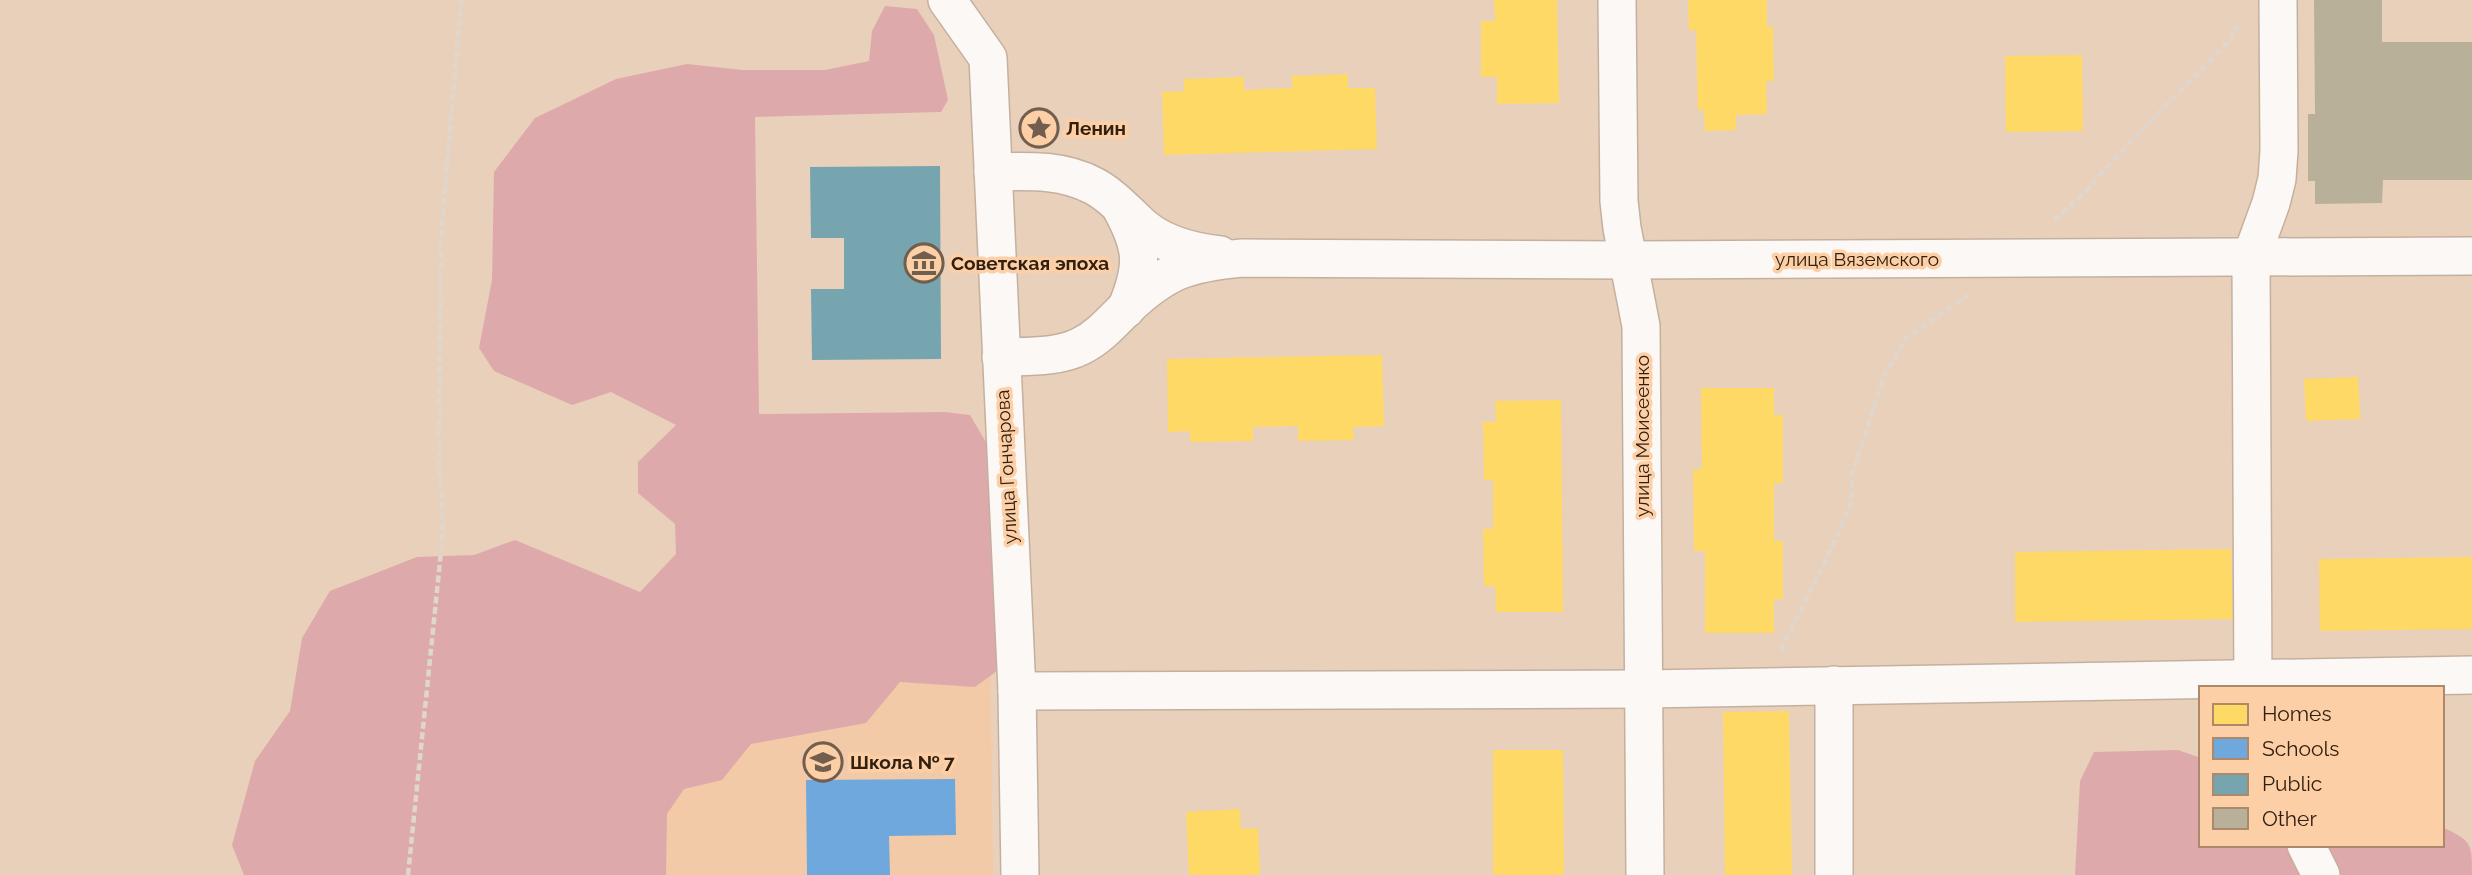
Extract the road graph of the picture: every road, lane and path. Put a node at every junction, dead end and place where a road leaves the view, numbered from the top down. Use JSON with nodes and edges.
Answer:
{"nodes":[{"id":1,"x":461,"y":0,"type":"edge"},
{"id":2,"x":947,"y":0,"type":"edge"},
{"id":3,"x":1617,"y":0,"type":"edge"},
{"id":4,"x":2278,"y":0,"type":"edge"},
{"id":5,"x":2242,"y":16,"type":"dead end"},
{"id":6,"x":993,"y":172,"type":"junction"},
{"id":7,"x":1121,"y":207,"type":"junction"},
{"id":8,"x":2472,"y":256,"type":"edge"},
{"id":9,"x":2251,"y":257,"type":"junction"},
{"id":10,"x":1242,"y":258,"type":"junction"},
{"id":11,"x":2011,"y":258,"type":"junction"},
{"id":12,"x":1629,"y":260,"type":"junction"},
{"id":13,"x":1126,"y":309,"type":"junction"},
{"id":14,"x":1001,"y":357,"type":"junction"},
{"id":15,"x":2472,"y":675,"type":"edge"},
{"id":16,"x":2253,"y":683,"type":"edge"},
{"id":17,"x":1834,"y":685,"type":"junction"},
{"id":18,"x":1758,"y":686,"type":"junction"},
{"id":19,"x":1644,"y":689,"type":"junction"},
{"id":20,"x":1017,"y":691,"type":"junction"},
{"id":21,"x":2307,"y":847,"type":"edge"},
{"id":22,"x":408,"y":875,"type":"edge"},
{"id":23,"x":1020,"y":875,"type":"edge"},
{"id":24,"x":1645,"y":875,"type":"edge"},
{"id":25,"x":1834,"y":875,"type":"edge"},
{"id":26,"x":2320,"y":875,"type":"edge"}],
"edges":[{"from":1,"to":22,"type":"path"},
{"from":2,"to":6,"type":"street","name":"улица Гончарова"},
{"from":3,"to":12,"type":"street","name":"улица Моисеенко"},
{"from":4,"to":9,"type":"street"},
{"from":5,"to":11,"type":"path"},
{"from":6,"to":7,"type":"street"},
{"from":6,"to":14,"type":"street","name":"улица Гончарова"},
{"from":7,"to":10,"type":"street"},
{"from":7,"to":13,"type":"street"},
{"from":8,"to":9,"type":"street","name":"улица Вяземского"},
{"from":9,"to":11,"type":"street","name":"улица Вяземского"},
{"from":9,"to":16,"type":"street"},
{"from":10,"to":12,"type":"street","name":"улица Вяземского"},
{"from":10,"to":13,"type":"street"},
{"from":11,"to":12,"type":"street","name":"улица Вяземского"},
{"from":11,"to":18,"type":"path"},
{"from":12,"to":19,"type":"street","name":"улица Моисеенко"},
{"from":13,"to":14,"type":"street"},
{"from":14,"to":20,"type":"street","name":"улица Гончарова"},
{"from":15,"to":16,"type":"street"},
{"from":16,"to":17,"type":"street"},
{"from":17,"to":18,"type":"street"},
{"from":17,"to":25,"type":"street"},
{"from":18,"to":19,"type":"street"},
{"from":19,"to":20,"type":"street"},
{"from":19,"to":24,"type":"street","name":"улица Моисеенко"},
{"from":20,"to":23,"type":"street","name":"улица Гончарова"},
{"from":21,"to":26,"type":"street"}]}
